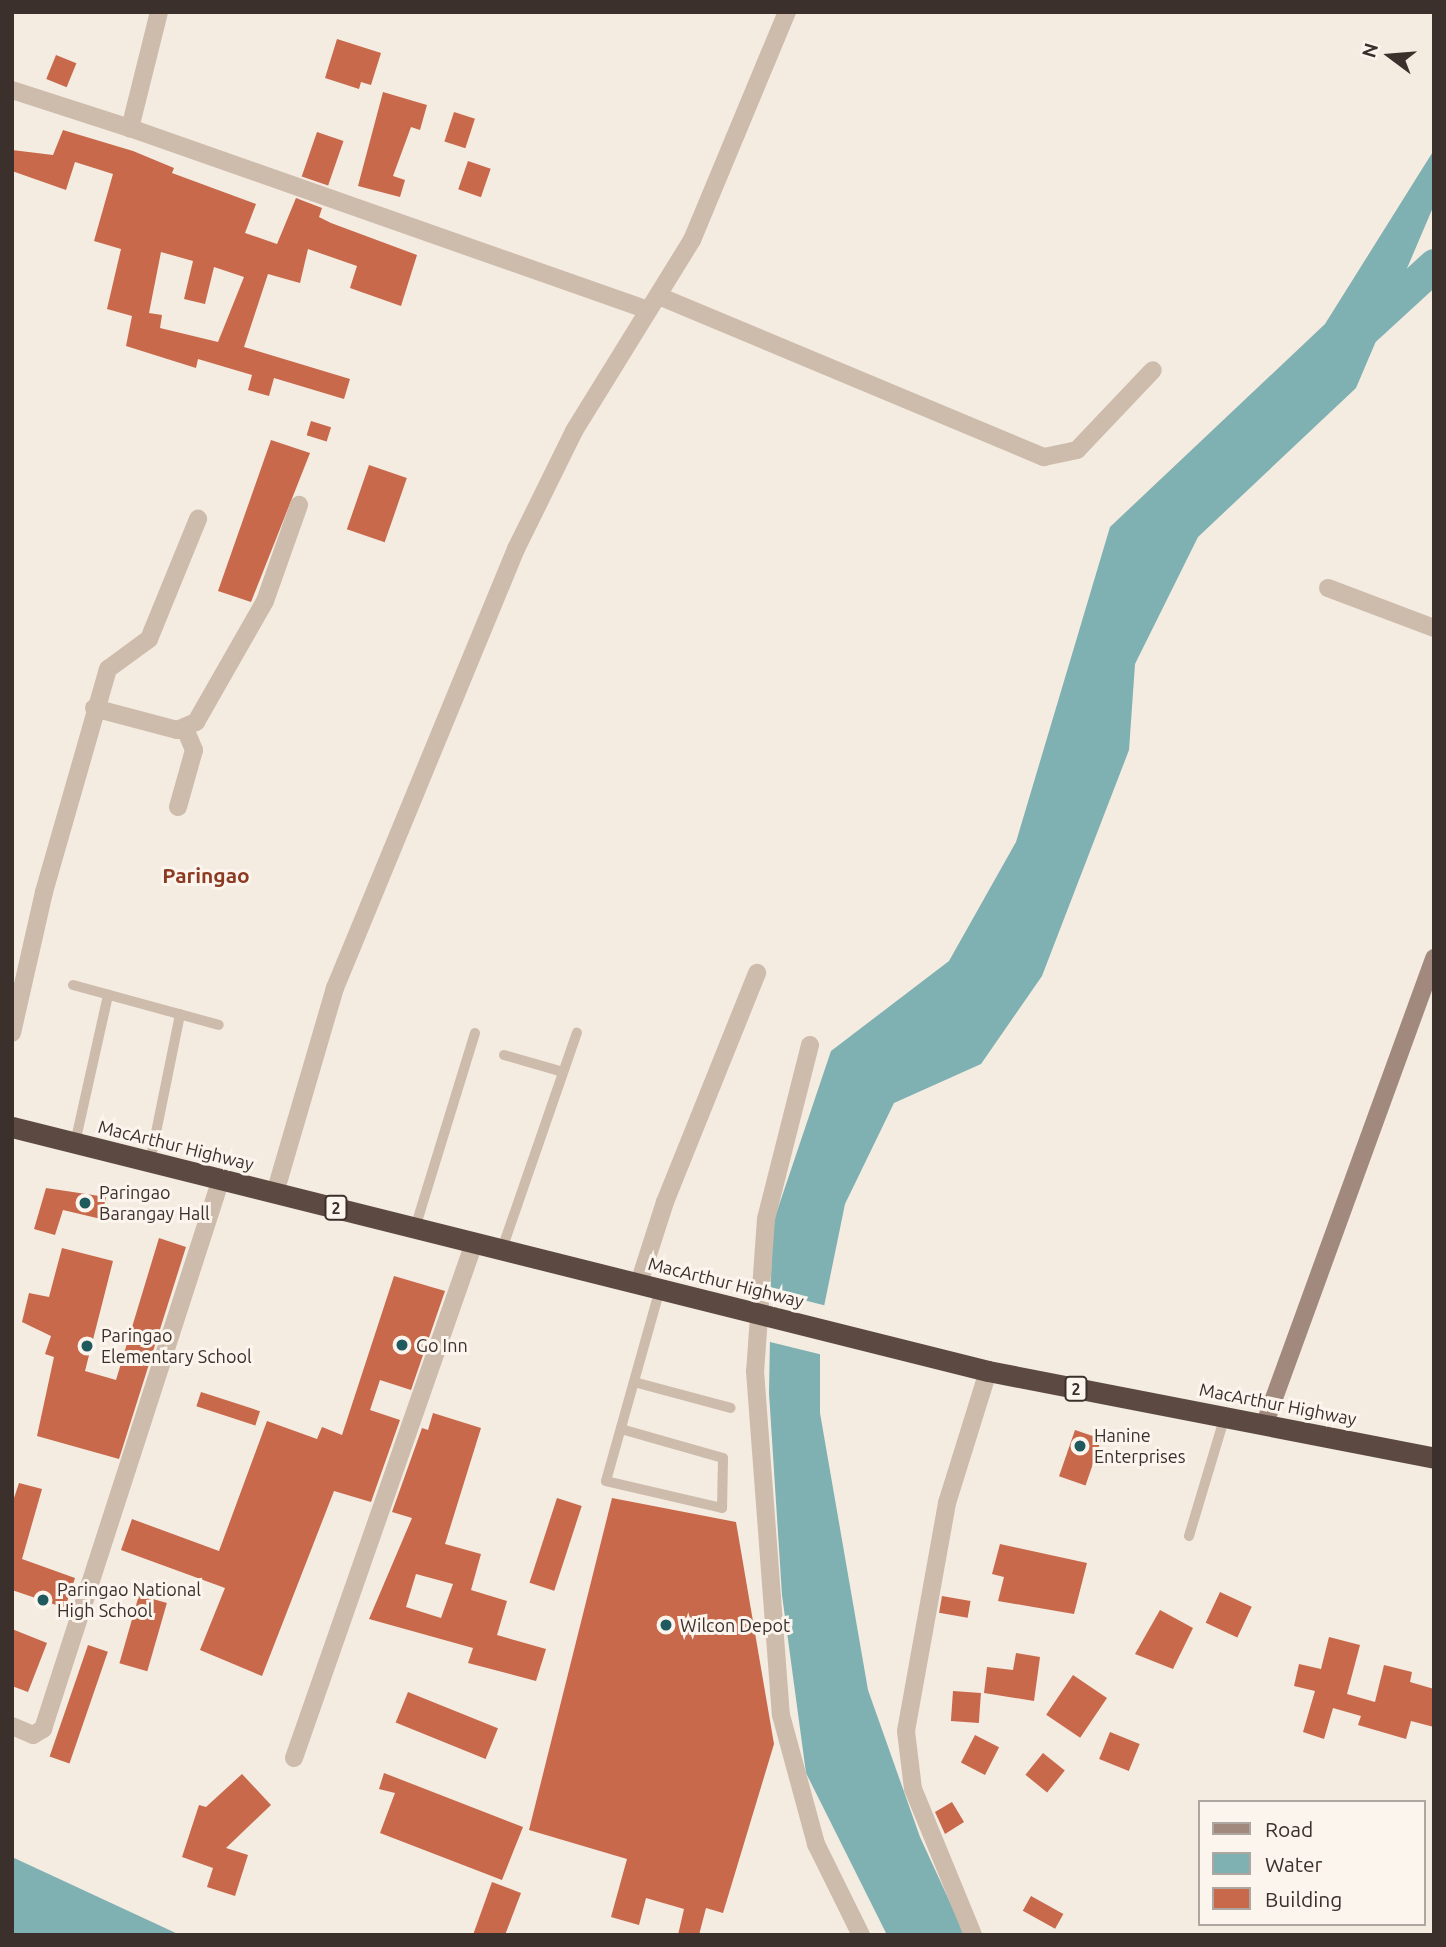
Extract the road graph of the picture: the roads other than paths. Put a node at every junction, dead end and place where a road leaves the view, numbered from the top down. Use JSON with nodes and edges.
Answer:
{"nodes":[{"id":1,"x":159,"y":12,"type":"edge"},
{"id":2,"x":787,"y":12,"type":"edge"},
{"id":3,"x":12,"y":90,"type":"edge"},
{"id":4,"x":130,"y":128,"type":"junction"},
{"id":5,"x":661,"y":297,"type":"junction"},
{"id":6,"x":645,"y":309,"type":"junction"},
{"id":7,"x":1153,"y":370,"type":"dead end"},
{"id":8,"x":299,"y":505,"type":"dead end"},
{"id":9,"x":198,"y":519,"type":"dead end"},
{"id":10,"x":1328,"y":588,"type":"dead end"},
{"id":11,"x":1434,"y":628,"type":"edge"},
{"id":12,"x":94,"y":708,"type":"junction"},
{"id":13,"x":185,"y":729,"type":"junction"},
{"id":14,"x":178,"y":807,"type":"dead end"},
{"id":15,"x":1434,"y":958,"type":"edge"},
{"id":16,"x":757,"y":973,"type":"dead end"},
{"id":17,"x":73,"y":985,"type":"dead end"},
{"id":18,"x":107,"y":995,"type":"junction"},
{"id":19,"x":180,"y":1014,"type":"junction"},
{"id":20,"x":219,"y":1026,"type":"dead end"},
{"id":21,"x":12,"y":1033,"type":"edge"},
{"id":22,"x":475,"y":1033,"type":"dead end"},
{"id":23,"x":577,"y":1033,"type":"dead end"},
{"id":24,"x":810,"y":1045,"type":"dead end"},
{"id":25,"x":504,"y":1055,"type":"dead end"},
{"id":26,"x":564,"y":1072,"type":"junction"},
{"id":27,"x":12,"y":1127,"type":"edge"},
{"id":28,"x":75,"y":1143,"type":"junction"},
{"id":29,"x":150,"y":1162,"type":"junction"},
{"id":30,"x":221,"y":1179,"type":"junction"},
{"id":31,"x":275,"y":1193,"type":"junction"},
{"id":32,"x":415,"y":1228,"type":"junction"},
{"id":33,"x":474,"y":1242,"type":"junction"},
{"id":34,"x":502,"y":1249,"type":"junction"},
{"id":35,"x":639,"y":1283,"type":"junction"},
{"id":36,"x":660,"y":1289,"type":"junction"},
{"id":37,"x":761,"y":1315,"type":"junction"},
{"id":38,"x":988,"y":1371,"type":"junction"},
{"id":39,"x":634,"y":1382,"type":"junction"},
{"id":40,"x":731,"y":1408,"type":"dead end"},
{"id":41,"x":1225,"y":1416,"type":"junction"},
{"id":42,"x":1265,"y":1423,"type":"junction"},
{"id":43,"x":621,"y":1429,"type":"junction"},
{"id":44,"x":1434,"y":1458,"type":"edge"},
{"id":45,"x":1189,"y":1536,"type":"dead end"},
{"id":46,"x":12,"y":1726,"type":"edge"},
{"id":47,"x":294,"y":1758,"type":"dead end"},
{"id":48,"x":862,"y":1935,"type":"edge"},
{"id":49,"x":973,"y":1935,"type":"edge"}],
"edges":[{"from":1,"to":4,"type":"street"},
{"from":2,"to":5,"type":"street"},
{"from":3,"to":4,"type":"street"},
{"from":4,"to":6,"type":"street"},
{"from":5,"to":6,"type":"street"},
{"from":5,"to":7,"type":"street"},
{"from":6,"to":31,"type":"street"},
{"from":8,"to":13,"type":"street"},
{"from":9,"to":12,"type":"street"},
{"from":10,"to":11,"type":"street"},
{"from":12,"to":13,"type":"street"},
{"from":12,"to":21,"type":"street"},
{"from":13,"to":14,"type":"street"},
{"from":15,"to":42,"type":"street"},
{"from":16,"to":35,"type":"street"},
{"from":17,"to":18,"type":"lane"},
{"from":18,"to":19,"type":"lane"},
{"from":18,"to":28,"type":"lane"},
{"from":19,"to":20,"type":"lane"},
{"from":19,"to":29,"type":"lane"},
{"from":22,"to":32,"type":"lane"},
{"from":23,"to":26,"type":"lane"},
{"from":24,"to":37,"type":"street"},
{"from":25,"to":26,"type":"lane"},
{"from":26,"to":34,"type":"lane"},
{"from":27,"to":28,"type":"highway","name":"MacArthur Highway","number":"2"},
{"from":28,"to":29,"type":"highway","name":"MacArthur Highway","number":"2"},
{"from":29,"to":30,"type":"highway","name":"MacArthur Highway","number":"2"},
{"from":30,"to":31,"type":"highway","name":"MacArthur Highway","number":"2"},
{"from":30,"to":46,"type":"street"},
{"from":31,"to":32,"type":"highway","name":"MacArthur Highway","number":"2"},
{"from":32,"to":33,"type":"highway","name":"MacArthur Highway","number":"2"},
{"from":33,"to":34,"type":"highway","name":"MacArthur Highway","number":"2"},
{"from":33,"to":47,"type":"street"},
{"from":34,"to":35,"type":"highway","name":"MacArthur Highway","number":"2"},
{"from":35,"to":36,"type":"highway","name":"MacArthur Highway","number":"2"},
{"from":36,"to":37,"type":"highway","name":"MacArthur Highway","number":"2"},
{"from":36,"to":39,"type":"lane"},
{"from":37,"to":38,"type":"highway","name":"MacArthur Highway","number":"2"},
{"from":37,"to":48,"type":"street"},
{"from":38,"to":41,"type":"highway","name":"MacArthur Highway","number":"2"},
{"from":38,"to":49,"type":"street"},
{"from":39,"to":40,"type":"lane"},
{"from":39,"to":43,"type":"lane"},
{"from":41,"to":42,"type":"highway","name":"MacArthur Highway","number":"2"},
{"from":41,"to":45,"type":"lane"},
{"from":42,"to":44,"type":"highway","name":"MacArthur Highway","number":"2"},
{"from":43,"to":43,"type":"lane"}]}
